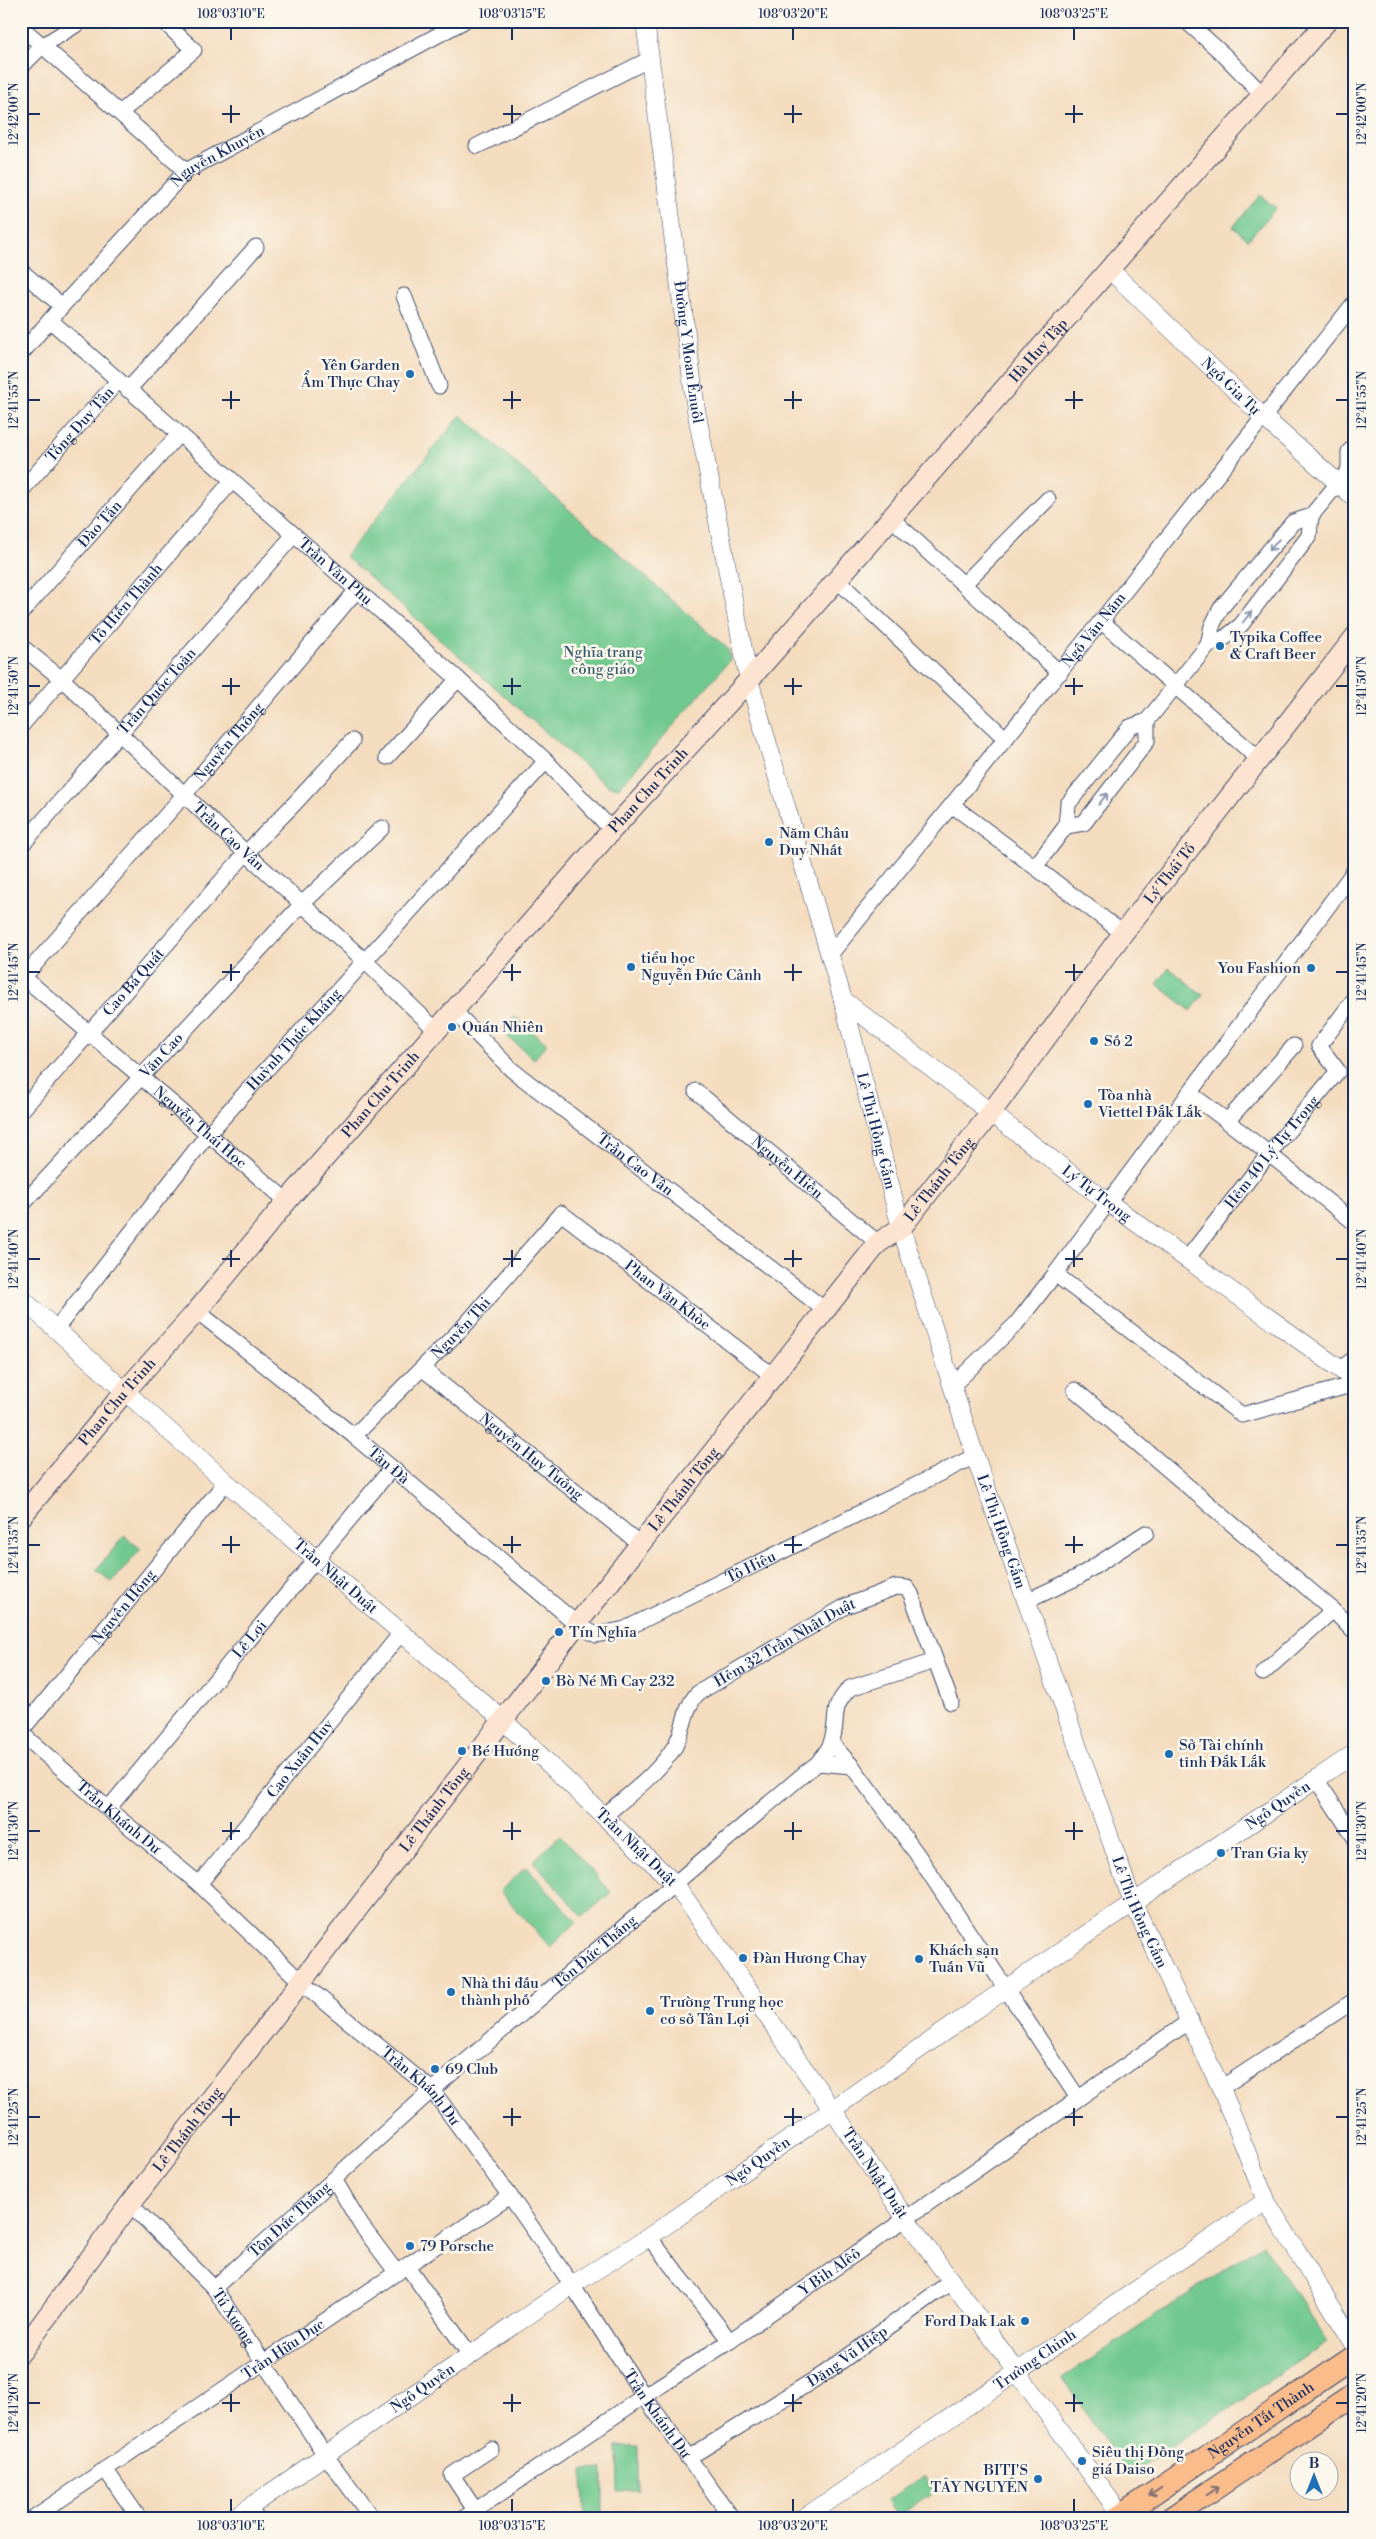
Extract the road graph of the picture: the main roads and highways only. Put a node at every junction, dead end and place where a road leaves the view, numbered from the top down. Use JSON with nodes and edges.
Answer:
{"nodes":[{"id":1,"x":1327,"y":21,"type":"edge"},
{"id":2,"x":1355,"y":636,"type":"edge"},
{"id":3,"x":749,"y":680,"type":"joint"},
{"id":4,"x":990,"y":1114,"type":"joint"},
{"id":5,"x":21,"y":1516,"type":"edge"},
{"id":6,"x":21,"y":2352,"type":"edge"},
{"id":7,"x":1355,"y":2356,"type":"edge"},
{"id":8,"x":1355,"y":2394,"type":"edge"},
{"id":9,"x":1119,"y":2516,"type":"edge"},
{"id":10,"x":1172,"y":2518,"type":"edge"}],
"edges":[{"from":1,"to":3,"type":"main road","name":"Hà Huy Tập"},
{"from":2,"to":4,"type":"main road","name":"Lý Thái Tổ"},
{"from":3,"to":5,"type":"main road","name":"Phan Chu Trinh"},
{"from":4,"to":6,"type":"main road","name":"Lê Thánh Tông"},
{"from":7,"to":9,"type":"main road","name":"Nguyễn Tất Thành","one_way":true},
{"from":10,"to":8,"type":"main road","name":"Nguyễn Tất Thành","one_way":true}]}
